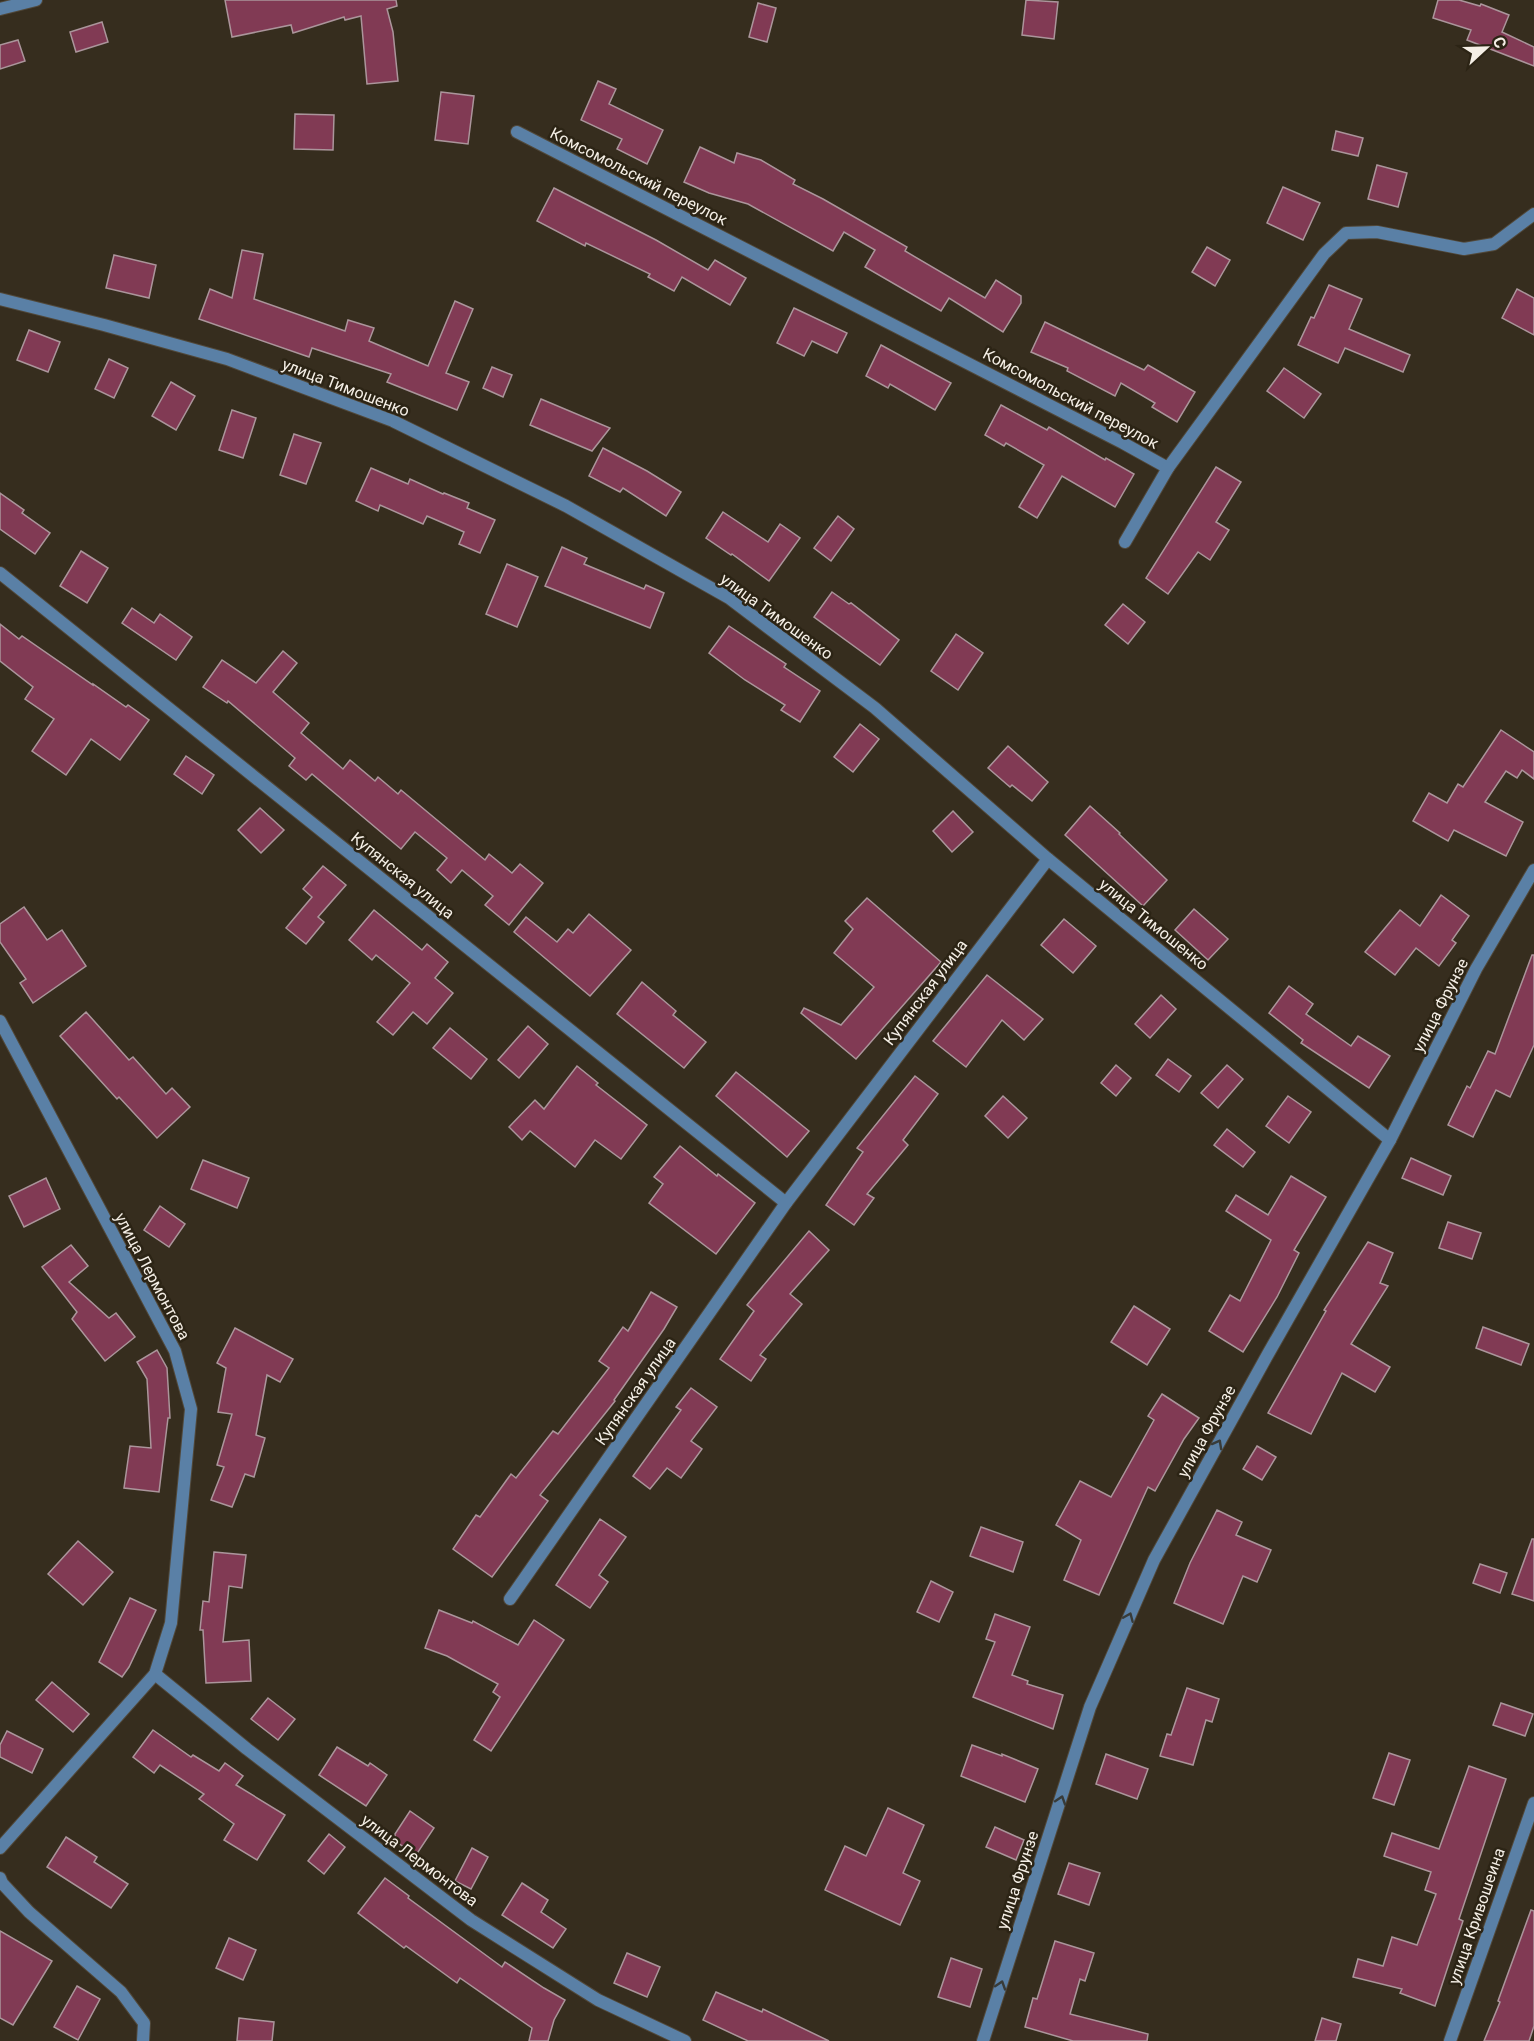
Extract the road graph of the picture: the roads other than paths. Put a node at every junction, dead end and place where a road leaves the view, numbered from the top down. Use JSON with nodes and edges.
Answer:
{"nodes":[{"id":1,"x":36,"y":0,"type":"edge"},
{"id":2,"x":0,"y":9,"type":"edge"},
{"id":3,"x":517,"y":132,"type":"dead end"},
{"id":4,"x":1534,"y":214,"type":"edge"},
{"id":5,"x":0,"y":299,"type":"edge"},
{"id":6,"x":1168,"y":468,"type":"junction"},
{"id":7,"x":1125,"y":542,"type":"dead end"},
{"id":8,"x":0,"y":573,"type":"edge"},
{"id":9,"x":1048,"y":859,"type":"junction"},
{"id":10,"x":1534,"y":870,"type":"edge"},
{"id":11,"x":0,"y":1021,"type":"edge"},
{"id":12,"x":1390,"y":1140,"type":"junction"},
{"id":13,"x":786,"y":1203,"type":"junction"},
{"id":14,"x":510,"y":1599,"type":"dead end"},
{"id":15,"x":155,"y":1674,"type":"junction"},
{"id":16,"x":1534,"y":1803,"type":"edge"},
{"id":17,"x":0,"y":1848,"type":"edge"},
{"id":18,"x":0,"y":1878,"type":"edge"},
{"id":19,"x":143,"y":2041,"type":"edge"},
{"id":20,"x":685,"y":2041,"type":"edge"},
{"id":21,"x":983,"y":2041,"type":"edge"},
{"id":22,"x":1450,"y":2041,"type":"edge"}],
"edges":[{"from":1,"to":2,"type":"street"},
{"from":3,"to":6,"type":"street","name":"Комсомольский переулок"},
{"from":4,"to":6,"type":"street","name":"Комсомольский переулок"},
{"from":5,"to":9,"type":"street","name":"улица Тимошенко"},
{"from":6,"to":7,"type":"street"},
{"from":8,"to":13,"type":"street","name":"Купянская улица"},
{"from":9,"to":12,"type":"street","name":"улица Тимошенко"},
{"from":9,"to":13,"type":"street","name":"Купянская улица"},
{"from":10,"to":12,"type":"street","name":"улица Фрунзе"},
{"from":11,"to":15,"type":"street","name":"улица Лермонтова"},
{"from":21,"to":12,"type":"street","name":"улица Фрунзе","one_way":true},
{"from":13,"to":14,"type":"street","name":"Купянская улица"},
{"from":15,"to":17,"type":"street","name":"улица Лермонтова"},
{"from":15,"to":20,"type":"street","name":"улица Лермонтова"},
{"from":16,"to":22,"type":"street","name":"улица Кривошеина"},
{"from":18,"to":19,"type":"street"}]}
